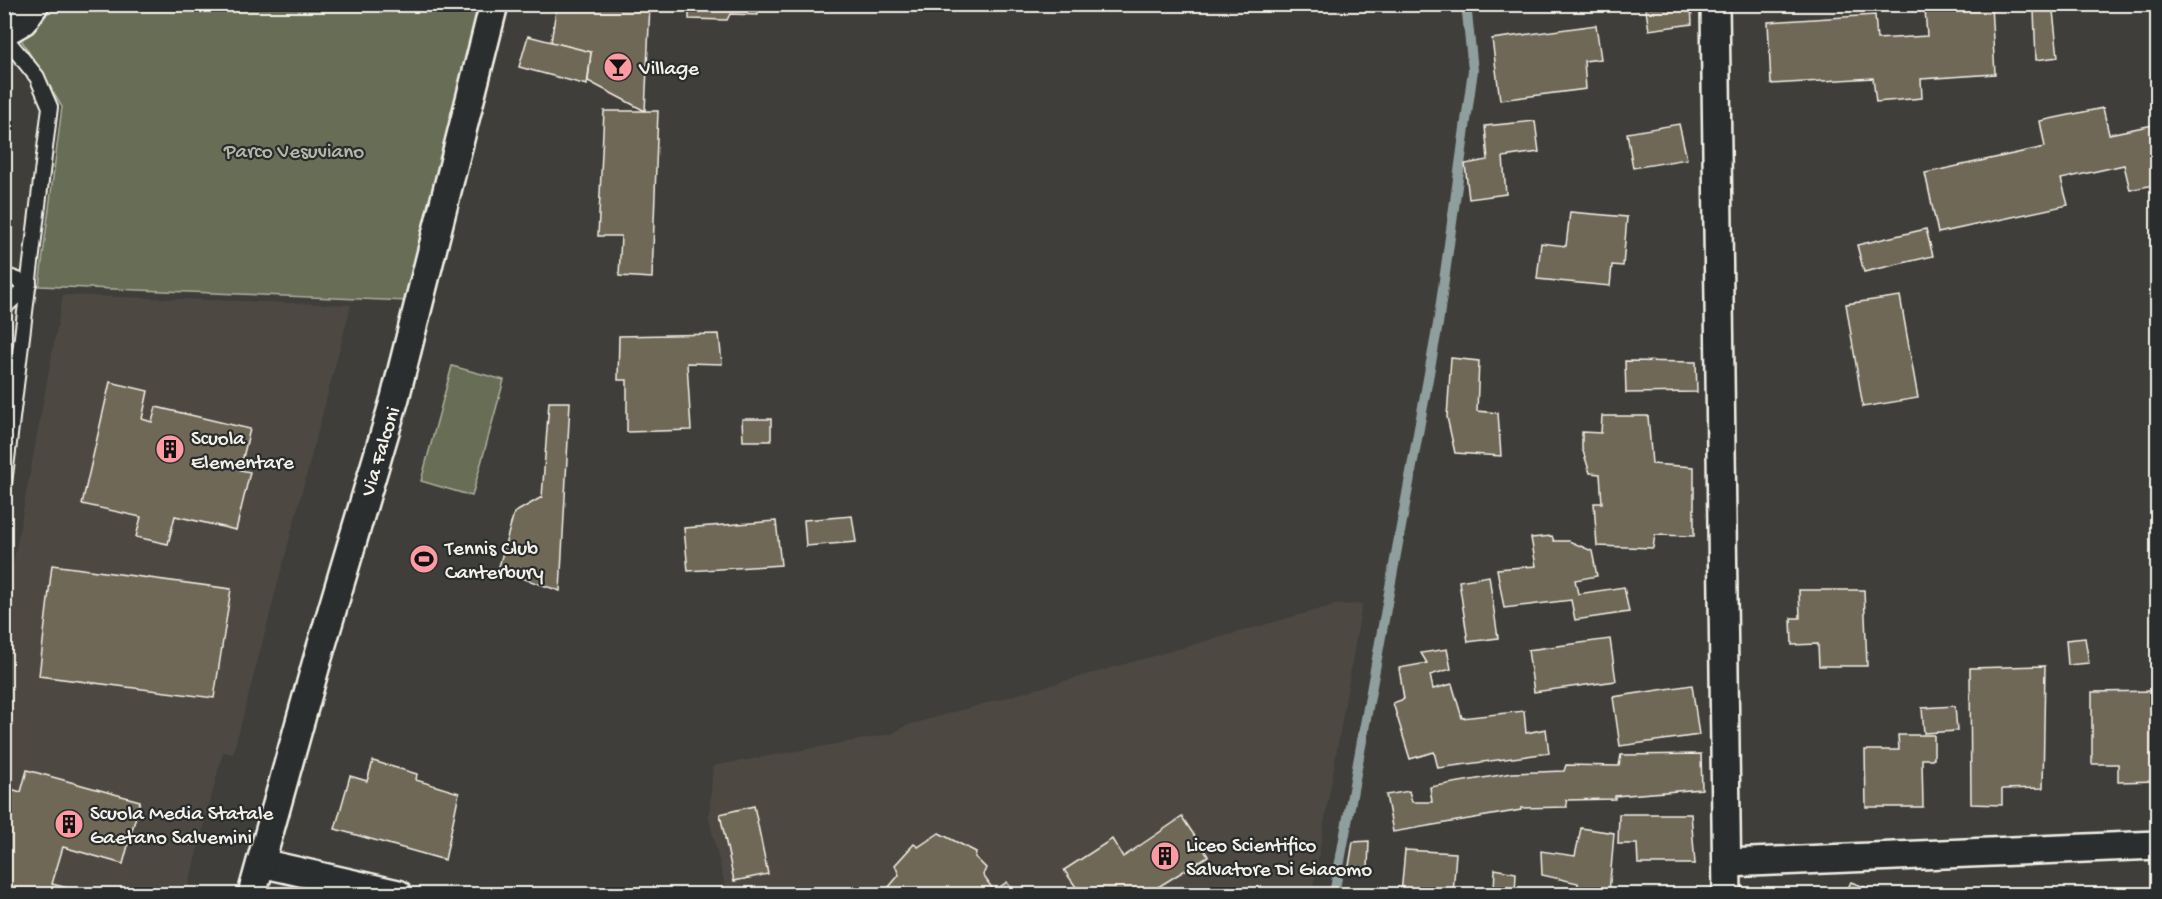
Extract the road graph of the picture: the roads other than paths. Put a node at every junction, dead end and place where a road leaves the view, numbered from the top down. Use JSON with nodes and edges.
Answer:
{"nodes":[{"id":1,"x":35,"y":4,"type":"edge"},
{"id":2,"x":494,"y":4,"type":"edge"},
{"id":3,"x":1714,"y":4,"type":"edge"},
{"id":4,"x":4,"y":34,"type":"edge"},
{"id":5,"x":4,"y":275,"type":"edge"},
{"id":6,"x":29,"y":284,"type":"junction"},
{"id":7,"x":4,"y":308,"type":"edge"},
{"id":8,"x":7,"y":443,"type":"edge"},
{"id":9,"x":4,"y":484,"type":"edge"},
{"id":10,"x":2157,"y":845,"type":"edge"},
{"id":11,"x":261,"y":863,"type":"junction"},
{"id":12,"x":1727,"y":863,"type":"junction"},
{"id":13,"x":252,"y":894,"type":"edge"},
{"id":14,"x":398,"y":894,"type":"edge"},
{"id":15,"x":1727,"y":894,"type":"edge"}],
"edges":[{"from":1,"to":4,"type":"street"},
{"from":2,"to":11,"type":"street","name":"Via Falconi"},
{"from":3,"to":12,"type":"street"},
{"from":4,"to":6,"type":"lane"},
{"from":5,"to":6,"type":"lane"},
{"from":6,"to":7,"type":"lane"},
{"from":6,"to":8,"type":"lane"},
{"from":8,"to":9,"type":"lane"},
{"from":10,"to":12,"type":"street"},
{"from":11,"to":13,"type":"street","name":"Via Falconi"},
{"from":11,"to":14,"type":"street"},
{"from":12,"to":15,"type":"street"}]}
